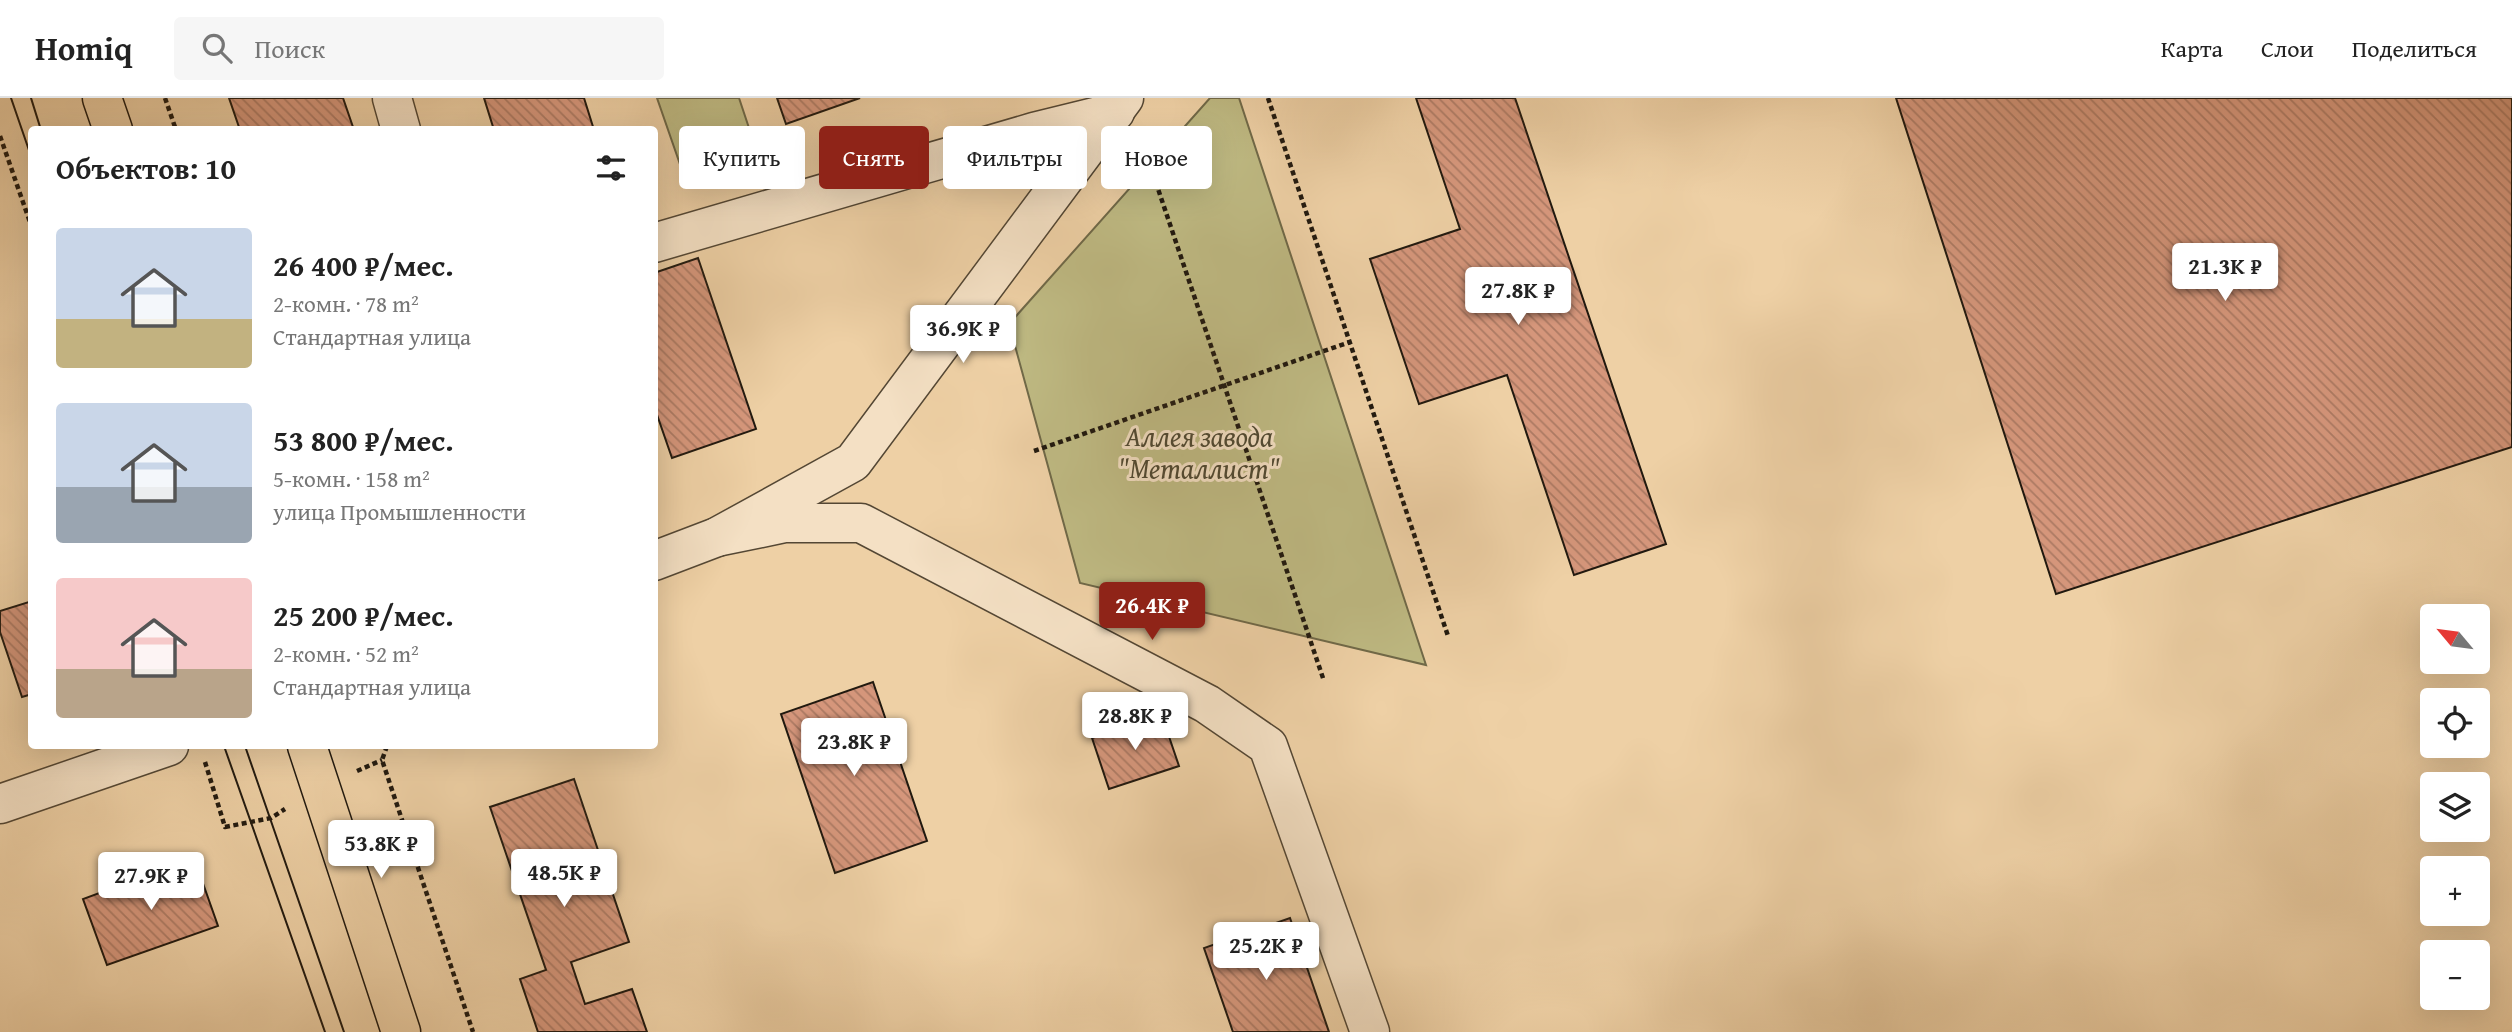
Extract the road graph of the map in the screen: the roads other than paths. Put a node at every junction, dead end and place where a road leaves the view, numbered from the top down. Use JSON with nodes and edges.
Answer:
{"nodes":[{"id":1,"x":102,"y":98,"type":"edge"},
{"id":2,"x":391,"y":98,"type":"edge"},
{"id":3,"x":1117,"y":103,"type":"edge"},
{"id":4,"x":112,"y":126,"type":"edge"},
{"id":5,"x":400,"y":126,"type":"edge"},
{"id":6,"x":658,"y":242,"type":"edge"},
{"id":7,"x":717,"y":537,"type":"junction"},
{"id":8,"x":658,"y":559,"type":"edge"},
{"id":9,"x":308,"y":749,"type":"edge"},
{"id":10,"x":186,"y":751,"type":"edge"},
{"id":11,"x":0,"y":804,"type":"edge"},
{"id":12,"x":401,"y":1032,"type":"edge"},
{"id":13,"x":1370,"y":1032,"type":"edge"}],
"edges":[{"from":1,"to":4,"type":"main road"},
{"from":2,"to":5,"type":"street"},
{"from":3,"to":6,"type":"street"},
{"from":3,"to":7,"type":"street"},
{"from":7,"to":8,"type":"street"},
{"from":7,"to":13,"type":"street"},
{"from":9,"to":12,"type":"main road"},
{"from":10,"to":11,"type":"street"}]}
